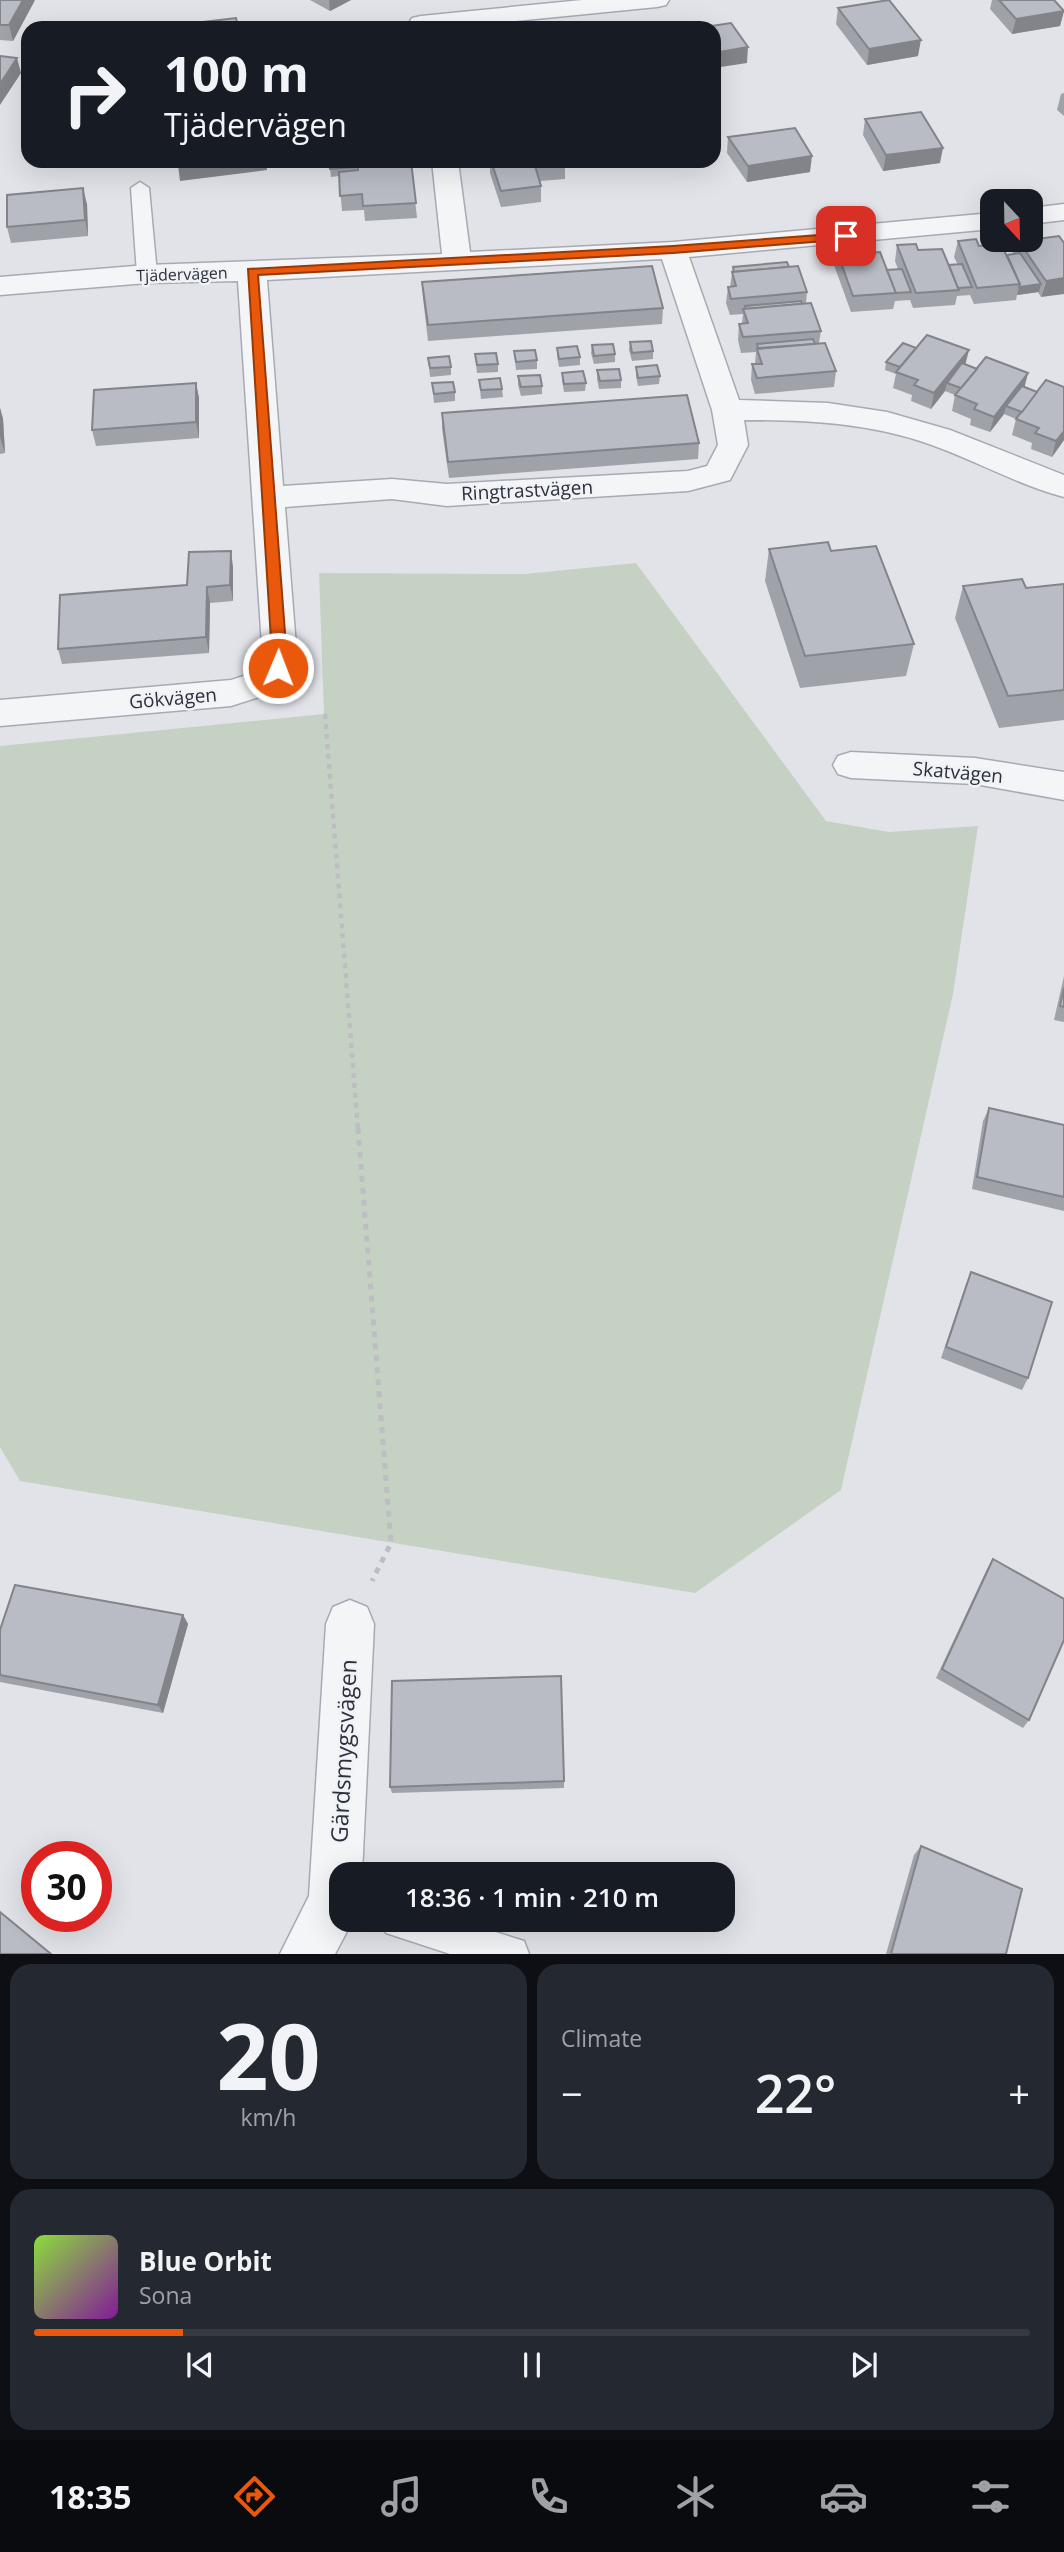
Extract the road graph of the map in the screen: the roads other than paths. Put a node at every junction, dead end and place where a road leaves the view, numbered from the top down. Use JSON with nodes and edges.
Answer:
{"nodes":[{"id":1,"x":408,"y":0,"type":"edge"},
{"id":2,"x":657,"y":0,"type":"edge"},
{"id":3,"x":418,"y":21,"type":"edge"},
{"id":4,"x":466,"y":21,"type":"edge"},
{"id":5,"x":446,"y":168,"type":"edge"},
{"id":6,"x":140,"y":188,"type":"dead end"},
{"id":7,"x":1064,"y":212,"type":"edge"},
{"id":8,"x":1043,"y":215,"type":"edge"},
{"id":9,"x":980,"y":222,"type":"edge"},
{"id":10,"x":673,"y":250,"type":"junction"},
{"id":11,"x":457,"y":262,"type":"junction"},
{"id":12,"x":252,"y":272,"type":"junction"},
{"id":13,"x":147,"y":274,"type":"junction"},
{"id":14,"x":0,"y":286,"type":"edge"},
{"id":15,"x":727,"y":410,"type":"junction"},
{"id":16,"x":1064,"y":487,"type":"edge"},
{"id":17,"x":269,"y":496,"type":"junction"},
{"id":18,"x":0,"y":713,"type":"edge"},
{"id":19,"x":851,"y":765,"type":"dead end"},
{"id":20,"x":1064,"y":786,"type":"edge"},
{"id":21,"x":350,"y":1624,"type":"road end"},
{"id":22,"x":340,"y":1862,"type":"edge"},
{"id":23,"x":329,"y":1917,"type":"edge"},
{"id":24,"x":439,"y":1932,"type":"edge"},
{"id":25,"x":306,"y":1954,"type":"edge"},
{"id":26,"x":511,"y":1954,"type":"edge"}],
"edges":[{"from":1,"to":3,"type":"street"},
{"from":2,"to":4,"type":"street"},
{"from":5,"to":11,"type":"street"},
{"from":6,"to":13,"type":"lane"},
{"from":7,"to":8,"type":"street"},
{"from":9,"to":10,"type":"street","name":"Tjädervägen"},
{"from":10,"to":11,"type":"street","name":"Tjädervägen"},
{"from":10,"to":15,"type":"street","name":"Ringtrastvägen"},
{"from":11,"to":12,"type":"street","name":"Tjädervägen"},
{"from":12,"to":13,"type":"street","name":"Tjädervägen"},
{"from":12,"to":17,"type":"street","name":"Gökvägen"},
{"from":13,"to":14,"type":"street","name":"Tjädervägen"},
{"from":15,"to":16,"type":"street"},
{"from":15,"to":17,"type":"street","name":"Ringtrastvägen"},
{"from":17,"to":18,"type":"street","name":"Gökvägen"},
{"from":19,"to":20,"type":"street","name":"Skatvägen"},
{"from":21,"to":22,"type":"street","name":"Gärdsmygsvägen"},
{"from":23,"to":25,"type":"street","name":"Gärdsmygsvägen"},
{"from":24,"to":26,"type":"lane"}]}
